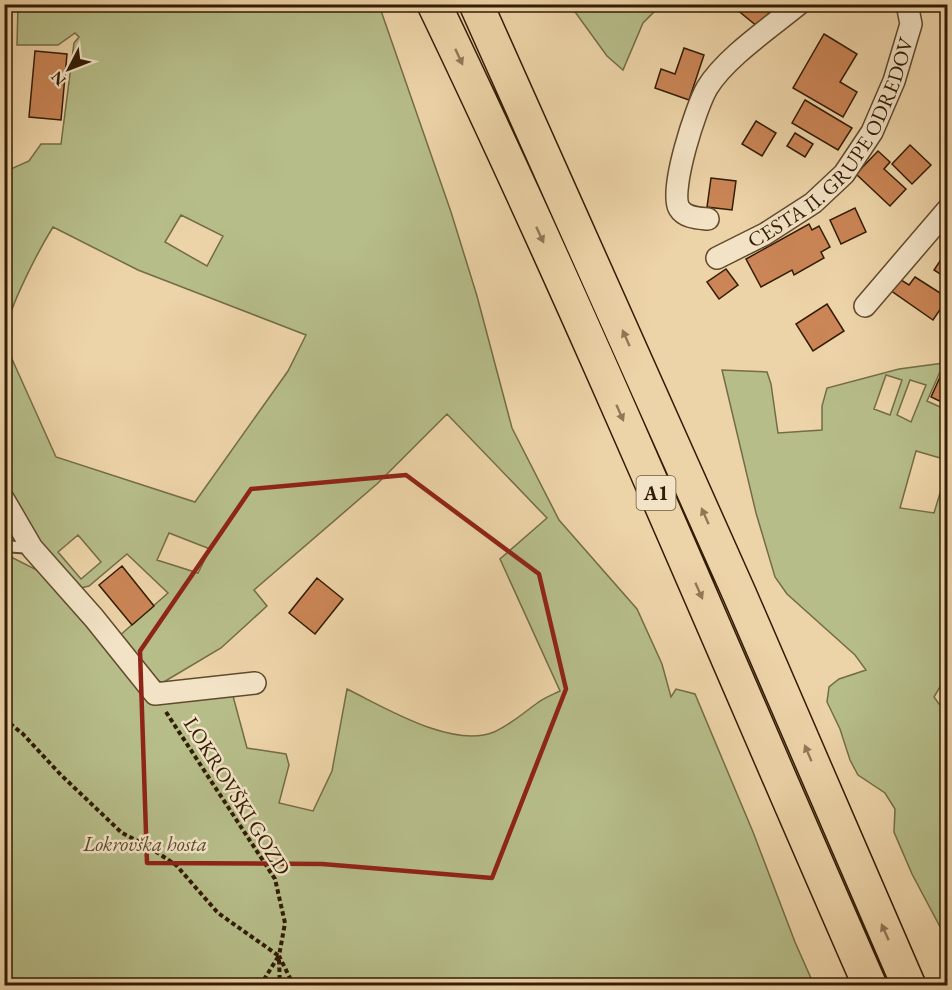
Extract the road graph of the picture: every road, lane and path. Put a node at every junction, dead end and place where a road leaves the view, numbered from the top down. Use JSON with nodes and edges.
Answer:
{"nodes":[{"id":1,"x":434,"y":4,"type":"edge"},
{"id":2,"x":476,"y":4,"type":"edge"},
{"id":3,"x":799,"y":4,"type":"edge"},
{"id":4,"x":907,"y":4,"type":"edge"},
{"id":5,"x":948,"y":208,"type":"edge"},
{"id":6,"x":708,"y":219,"type":"dead end"},
{"id":7,"x":717,"y":258,"type":"dead end"},
{"id":8,"x":865,"y":306,"type":"dead end"},
{"id":9,"x":4,"y":500,"type":"edge"},
{"id":10,"x":4,"y":546,"type":"edge"},
{"id":11,"x":32,"y":548,"type":"junction"},
{"id":12,"x":255,"y":683,"type":"dead end"},
{"id":13,"x":155,"y":694,"type":"junction"},
{"id":14,"x":4,"y":719,"type":"edge"},
{"id":15,"x":279,"y":956,"type":"junction"},
{"id":16,"x":260,"y":986,"type":"edge"},
{"id":17,"x":280,"y":986,"type":"edge"},
{"id":18,"x":294,"y":986,"type":"edge"},
{"id":19,"x":870,"y":986,"type":"edge"},
{"id":20,"x":909,"y":986,"type":"edge"}],
"edges":[{"from":1,"to":19,"type":"highway","number":"A1","one_way":true},
{"from":20,"to":2,"type":"highway","number":"A1","one_way":true},
{"from":3,"to":6,"type":"street","name":"CESTA II. GRUPE ODREDOV"},
{"from":4,"to":7,"type":"street","name":"CESTA II. GRUPE ODREDOV"},
{"from":5,"to":8,"type":"street"},
{"from":9,"to":11,"type":"street"},
{"from":10,"to":11,"type":"lane"},
{"from":11,"to":13,"type":"street"},
{"from":12,"to":13,"type":"street"},
{"from":13,"to":15,"type":"path","name":"LOKROVŠKI GOZD"},
{"from":14,"to":15,"type":"path"},
{"from":15,"to":16,"type":"path"},
{"from":15,"to":17,"type":"path"},
{"from":15,"to":18,"type":"path"}]}
